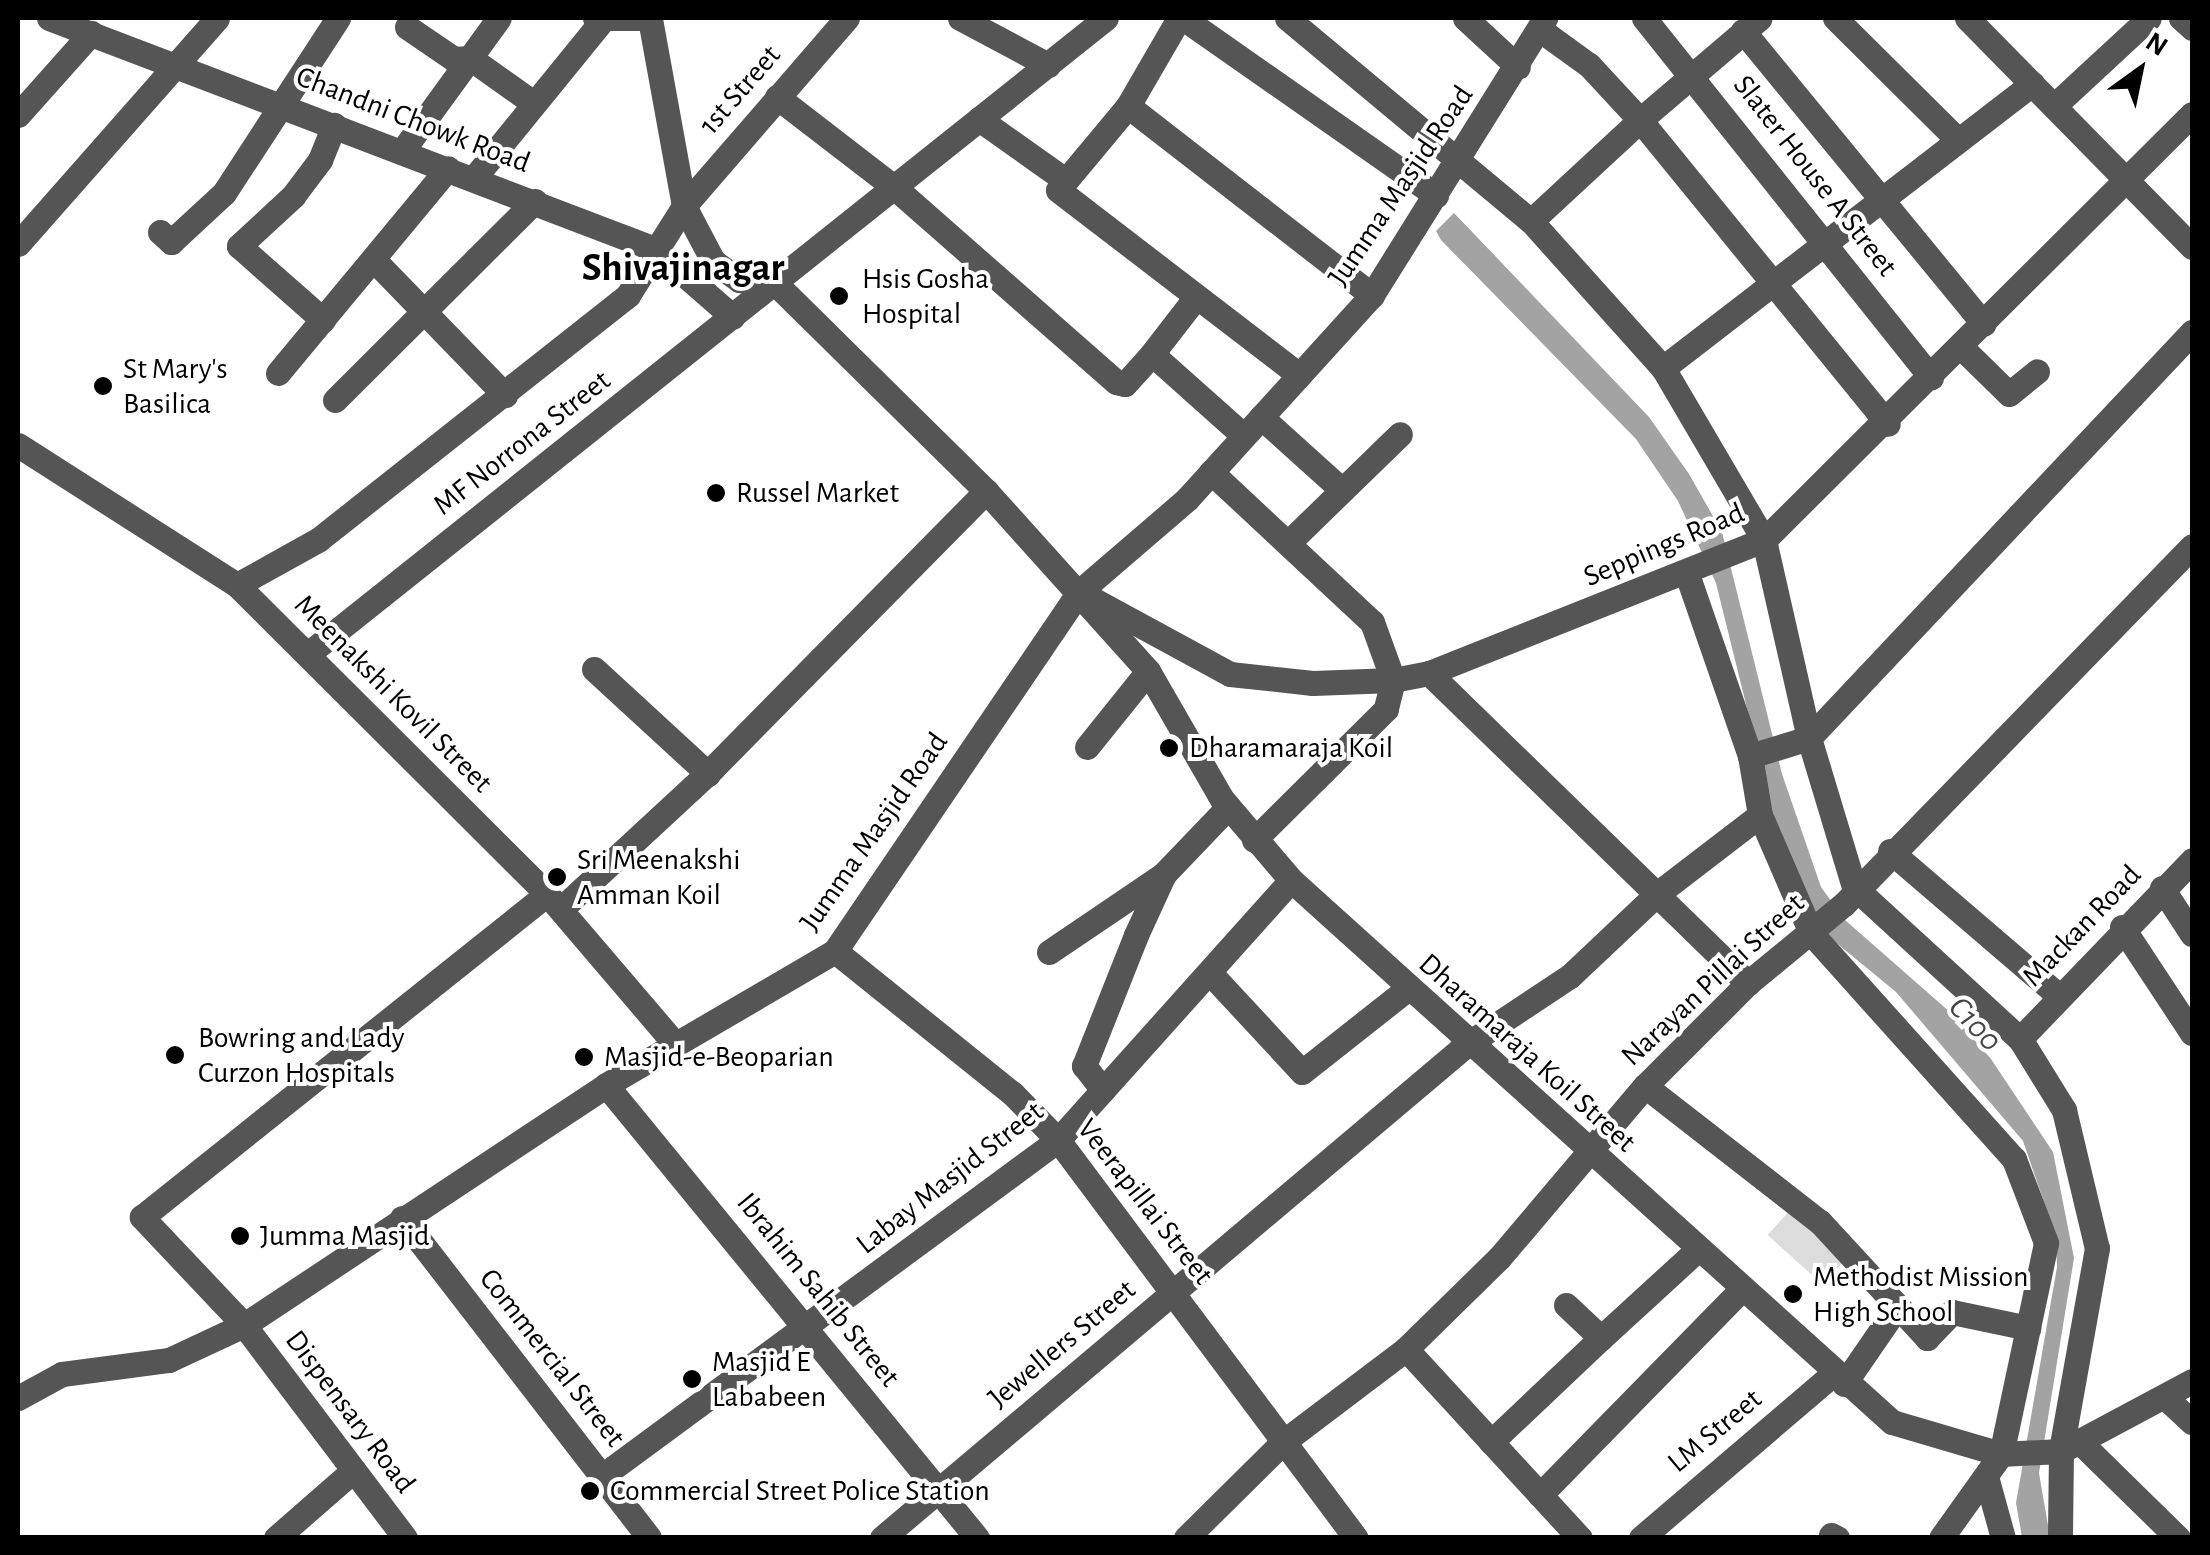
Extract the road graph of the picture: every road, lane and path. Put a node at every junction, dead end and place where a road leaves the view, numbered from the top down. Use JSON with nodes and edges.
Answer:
{"nodes":[{"id":1,"x":49,"y":18,"type":"edge"},
{"id":2,"x":217,"y":18,"type":"edge"},
{"id":3,"x":338,"y":18,"type":"edge"},
{"id":4,"x":499,"y":18,"type":"edge"},
{"id":5,"x":650,"y":18,"type":"edge"},
{"id":6,"x":847,"y":18,"type":"edge"},
{"id":7,"x":960,"y":18,"type":"edge"},
{"id":8,"x":1106,"y":18,"type":"edge"},
{"id":9,"x":1181,"y":18,"type":"edge"},
{"id":10,"x":1287,"y":18,"type":"edge"},
{"id":11,"x":1465,"y":18,"type":"edge"},
{"id":12,"x":1644,"y":18,"type":"edge"},
{"id":13,"x":1834,"y":18,"type":"edge"},
{"id":14,"x":1967,"y":18,"type":"edge"},
{"id":15,"x":2149,"y":18,"type":"edge"},
{"id":16,"x":2181,"y":18,"type":"edge"},
{"id":17,"x":598,"y":20,"type":"edge"},
{"id":18,"x":402,"y":21,"type":"edge"},
{"id":19,"x":1542,"y":23,"type":"edge"},
{"id":20,"x":1751,"y":24,"type":"edge"},
{"id":21,"x":2192,"y":28,"type":"edge"},
{"id":22,"x":92,"y":33,"type":"junction"},
{"id":23,"x":470,"y":58,"type":"junction"},
{"id":24,"x":1048,"y":65,"type":"junction"},
{"id":25,"x":180,"y":67,"type":"junction"},
{"id":26,"x":1518,"y":67,"type":"junction"},
{"id":27,"x":1693,"y":74,"type":"junction"},
{"id":28,"x":2032,"y":84,"type":"junction"},
{"id":29,"x":777,"y":97,"type":"junction"},
{"id":30,"x":532,"y":102,"type":"junction"},
{"id":31,"x":283,"y":106,"type":"junction"},
{"id":32,"x":1128,"y":106,"type":"junction"},
{"id":33,"x":2054,"y":106,"type":"junction"},
{"id":34,"x":2192,"y":114,"type":"edge"},
{"id":35,"x":18,"y":115,"type":"edge"},
{"id":36,"x":979,"y":119,"type":"junction"},
{"id":37,"x":1640,"y":120,"type":"junction"},
{"id":38,"x":334,"y":124,"type":"junction"},
{"id":39,"x":1958,"y":140,"type":"junction"},
{"id":40,"x":403,"y":150,"type":"junction"},
{"id":41,"x":1456,"y":164,"type":"junction"},
{"id":42,"x":448,"y":168,"type":"junction"},
{"id":43,"x":474,"y":178,"type":"junction"},
{"id":44,"x":2125,"y":178,"type":"junction"},
{"id":45,"x":1065,"y":180,"type":"junction"},
{"id":46,"x":894,"y":187,"type":"junction"},
{"id":47,"x":1436,"y":195,"type":"junction"},
{"id":48,"x":1880,"y":196,"type":"junction"},
{"id":49,"x":535,"y":202,"type":"junction"},
{"id":50,"x":684,"y":206,"type":"junction"},
{"id":51,"x":1532,"y":222,"type":"junction"},
{"id":52,"x":160,"y":232,"type":"dead end"},
{"id":53,"x":1824,"y":239,"type":"junction"},
{"id":54,"x":18,"y":244,"type":"edge"},
{"id":55,"x":2192,"y":247,"type":"edge"},
{"id":56,"x":654,"y":248,"type":"junction"},
{"id":57,"x":375,"y":262,"type":"junction"},
{"id":58,"x":1769,"y":281,"type":"junction"},
{"id":59,"x":776,"y":284,"type":"junction"},
{"id":60,"x":1372,"y":295,"type":"junction"},
{"id":61,"x":1196,"y":297,"type":"junction"},
{"id":62,"x":428,"y":312,"type":"junction"},
{"id":63,"x":733,"y":318,"type":"junction"},
{"id":64,"x":324,"y":320,"type":"junction"},
{"id":65,"x":1984,"y":324,"type":"junction"},
{"id":66,"x":2192,"y":332,"type":"edge"},
{"id":67,"x":1961,"y":347,"type":"junction"},
{"id":68,"x":1152,"y":354,"type":"junction"},
{"id":69,"x":1663,"y":368,"type":"junction"},
{"id":70,"x":2038,"y":371,"type":"dead end"},
{"id":71,"x":278,"y":372,"type":"dead end"},
{"id":72,"x":1299,"y":375,"type":"junction"},
{"id":73,"x":1931,"y":377,"type":"junction"},
{"id":74,"x":505,"y":394,"type":"junction"},
{"id":75,"x":335,"y":400,"type":"dead end"},
{"id":76,"x":1888,"y":424,"type":"junction"},
{"id":77,"x":1252,"y":427,"type":"junction"},
{"id":78,"x":1400,"y":434,"type":"dead end"},
{"id":79,"x":18,"y":445,"type":"edge"},
{"id":80,"x":1211,"y":472,"type":"junction"},
{"id":81,"x":1342,"y":490,"type":"junction"},
{"id":82,"x":986,"y":491,"type":"junction"},
{"id":83,"x":1764,"y":540,"type":"junction"},
{"id":84,"x":1288,"y":543,"type":"junction"},
{"id":85,"x":2192,"y":546,"type":"edge"},
{"id":86,"x":1687,"y":574,"type":"junction"},
{"id":87,"x":237,"y":585,"type":"junction"},
{"id":88,"x":1079,"y":592,"type":"junction"},
{"id":89,"x":309,"y":653,"type":"junction"},
{"id":90,"x":594,"y":669,"type":"dead end"},
{"id":91,"x":1148,"y":671,"type":"junction"},
{"id":92,"x":1429,"y":672,"type":"junction"},
{"id":93,"x":1394,"y":680,"type":"junction"},
{"id":94,"x":1809,"y":738,"type":"junction"},
{"id":95,"x":1086,"y":747,"type":"dead end"},
{"id":96,"x":1750,"y":756,"type":"junction"},
{"id":97,"x":708,"y":774,"type":"junction"},
{"id":98,"x":1228,"y":807,"type":"junction"},
{"id":99,"x":1760,"y":815,"type":"junction"},
{"id":100,"x":1254,"y":840,"type":"junction"},
{"id":101,"x":1890,"y":851,"type":"junction"},
{"id":102,"x":2192,"y":860,"type":"edge"},
{"id":103,"x":1164,"y":874,"type":"junction"},
{"id":104,"x":1291,"y":880,"type":"junction"},
{"id":105,"x":2162,"y":888,"type":"junction"},
{"id":106,"x":1658,"y":894,"type":"junction"},
{"id":107,"x":1849,"y":896,"type":"junction"},
{"id":108,"x":554,"y":902,"type":"junction"},
{"id":109,"x":2122,"y":926,"type":"junction"},
{"id":110,"x":1814,"y":930,"type":"junction"},
{"id":111,"x":2192,"y":934,"type":"edge"},
{"id":112,"x":836,"y":951,"type":"junction"},
{"id":113,"x":1050,"y":952,"type":"dead end"},
{"id":114,"x":1210,"y":973,"type":"junction"},
{"id":115,"x":1748,"y":983,"type":"junction"},
{"id":116,"x":1408,"y":988,"type":"junction"},
{"id":117,"x":2059,"y":996,"type":"junction"},
{"id":118,"x":2192,"y":1033,"type":"edge"},
{"id":119,"x":2020,"y":1039,"type":"junction"},
{"id":120,"x":675,"y":1044,"type":"junction"},
{"id":121,"x":1466,"y":1044,"type":"junction"},
{"id":122,"x":606,"y":1085,"type":"junction"},
{"id":123,"x":1645,"y":1086,"type":"junction"},
{"id":124,"x":1103,"y":1090,"type":"junction"},
{"id":125,"x":1058,"y":1140,"type":"junction"},
{"id":126,"x":1589,"y":1154,"type":"junction"},
{"id":127,"x":402,"y":1218,"type":"junction"},
{"id":128,"x":1696,"y":1251,"type":"junction"},
{"id":129,"x":1740,"y":1290,"type":"junction"},
{"id":130,"x":1174,"y":1292,"type":"junction"},
{"id":131,"x":1566,"y":1305,"type":"dead end"},
{"id":132,"x":1897,"y":1308,"type":"junction"},
{"id":133,"x":244,"y":1326,"type":"junction"},
{"id":134,"x":808,"y":1328,"type":"junction"},
{"id":135,"x":2028,"y":1328,"type":"junction"},
{"id":136,"x":1600,"y":1338,"type":"junction"},
{"id":137,"x":1406,"y":1349,"type":"junction"},
{"id":138,"x":1838,"y":1379,"type":"junction"},
{"id":139,"x":2192,"y":1381,"type":"edge"},
{"id":140,"x":18,"y":1398,"type":"edge"},
{"id":141,"x":2166,"y":1399,"type":"junction"},
{"id":142,"x":2192,"y":1422,"type":"edge"},
{"id":143,"x":1283,"y":1442,"type":"junction"},
{"id":144,"x":1491,"y":1442,"type":"junction"},
{"id":145,"x":2064,"y":1450,"type":"junction"},
{"id":146,"x":2010,"y":1453,"type":"junction"},
{"id":147,"x":354,"y":1470,"type":"junction"},
{"id":148,"x":602,"y":1476,"type":"junction"},
{"id":149,"x":1987,"y":1480,"type":"junction"},
{"id":150,"x":938,"y":1490,"type":"junction"},
{"id":151,"x":1540,"y":1495,"type":"junction"},
{"id":152,"x":276,"y":1538,"type":"edge"},
{"id":153,"x":405,"y":1538,"type":"edge"},
{"id":154,"x":650,"y":1538,"type":"edge"},
{"id":155,"x":882,"y":1538,"type":"edge"},
{"id":156,"x":977,"y":1538,"type":"edge"},
{"id":157,"x":1186,"y":1538,"type":"edge"},
{"id":158,"x":1356,"y":1538,"type":"edge"},
{"id":159,"x":1580,"y":1538,"type":"edge"},
{"id":160,"x":1641,"y":1538,"type":"edge"},
{"id":161,"x":1941,"y":1538,"type":"edge"},
{"id":162,"x":2003,"y":1538,"type":"edge"},
{"id":163,"x":2060,"y":1538,"type":"edge"},
{"id":164,"x":2178,"y":1538,"type":"edge"}],
"edges":[{"from":1,"to":22,"type":"street","name":"Chandni Chowk Road"},
{"from":2,"to":25,"type":"street"},
{"from":3,"to":31,"type":"street"},
{"from":4,"to":23,"type":"street"},
{"from":5,"to":17,"type":"street"},
{"from":5,"to":50,"type":"street"},
{"from":6,"to":29,"type":"street","name":"1st Street"},
{"from":7,"to":24,"type":"street"},
{"from":8,"to":24,"type":"street","name":"MF Norrona Street"},
{"from":9,"to":32,"type":"street"},
{"from":9,"to":47,"type":"street"},
{"from":10,"to":41,"type":"street"},
{"from":11,"to":26,"type":"street"},
{"from":12,"to":27,"type":"street","name":"Slater House A Street"},
{"from":13,"to":39,"type":"street"},
{"from":14,"to":28,"type":"street"},
{"from":15,"to":33,"type":"street"},
{"from":16,"to":21,"type":"street"},
{"from":17,"to":30,"type":"street"},
{"from":18,"to":23,"type":"street"},
{"from":19,"to":26,"type":"street","name":"Jumma Masjid Road"},
{"from":19,"to":37,"type":"street"},
{"from":20,"to":27,"type":"street"},
{"from":20,"to":48,"type":"street"},
{"from":22,"to":25,"type":"street","name":"Chandni Chowk Road"},
{"from":22,"to":35,"type":"street"},
{"from":23,"to":30,"type":"street"},
{"from":23,"to":40,"type":"street"},
{"from":24,"to":36,"type":"street","name":"MF Norrona Street"},
{"from":25,"to":31,"type":"street","name":"Chandni Chowk Road"},
{"from":25,"to":54,"type":"street"},
{"from":26,"to":41,"type":"street","name":"Jumma Masjid Road"},
{"from":27,"to":37,"type":"street"},
{"from":27,"to":53,"type":"street","name":"Slater House A Street"},
{"from":28,"to":33,"type":"street"},
{"from":28,"to":39,"type":"street"},
{"from":29,"to":46,"type":"street"},
{"from":29,"to":50,"type":"street","name":"1st Street"},
{"from":30,"to":43,"type":"street"},
{"from":31,"to":38,"type":"street","name":"Chandni Chowk Road"},
{"from":31,"to":52,"type":"street"},
{"from":32,"to":45,"type":"street"},
{"from":32,"to":60,"type":"street"},
{"from":33,"to":44,"type":"street"},
{"from":34,"to":44,"type":"street","name":"Seppings Road"},
{"from":36,"to":45,"type":"street"},
{"from":36,"to":46,"type":"street","name":"MF Norrona Street"},
{"from":37,"to":51,"type":"street"},
{"from":37,"to":58,"type":"street"},
{"from":38,"to":40,"type":"street","name":"Chandni Chowk Road"},
{"from":38,"to":64,"type":"street"},
{"from":39,"to":48,"type":"street"},
{"from":40,"to":42,"type":"street","name":"Chandni Chowk Road"},
{"from":41,"to":47,"type":"street","name":"Jumma Masjid Road"},
{"from":41,"to":51,"type":"street"},
{"from":42,"to":43,"type":"street","name":"Chandni Chowk Road"},
{"from":42,"to":57,"type":"street"},
{"from":43,"to":49,"type":"street","name":"Chandni Chowk Road"},
{"from":44,"to":55,"type":"street"},
{"from":44,"to":65,"type":"street","name":"Seppings Road"},
{"from":45,"to":61,"type":"street"},
{"from":46,"to":59,"type":"street","name":"MF Norrona Street"},
{"from":46,"to":68,"type":"street"},
{"from":47,"to":60,"type":"street","name":"Jumma Masjid Road"},
{"from":48,"to":53,"type":"street"},
{"from":48,"to":65,"type":"street"},
{"from":49,"to":56,"type":"street","name":"Chandni Chowk Road"},
{"from":49,"to":62,"type":"street"},
{"from":50,"to":56,"type":"street","name":"1st Street"},
{"from":50,"to":59,"type":"street"},
{"from":51,"to":69,"type":"street"},
{"from":53,"to":58,"type":"street"},
{"from":53,"to":73,"type":"street","name":"Slater House A Street"},
{"from":56,"to":63,"type":"street","name":"Chandni Chowk Road"},
{"from":56,"to":74,"type":"street","name":"MF Norrona Street"},
{"from":57,"to":62,"type":"street"},
{"from":57,"to":64,"type":"street"},
{"from":58,"to":69,"type":"street"},
{"from":58,"to":76,"type":"street"},
{"from":59,"to":63,"type":"street","name":"MF Norrona Street"},
{"from":59,"to":82,"type":"street","name":"Dharamaraja Koil Street"},
{"from":60,"to":72,"type":"street","name":"Jumma Masjid Road"},
{"from":61,"to":68,"type":"street"},
{"from":61,"to":72,"type":"street"},
{"from":62,"to":74,"type":"street"},
{"from":62,"to":75,"type":"street"},
{"from":63,"to":89,"type":"street","name":"MF Norrona Street"},
{"from":64,"to":71,"type":"street"},
{"from":65,"to":67,"type":"street","name":"Seppings Road"},
{"from":66,"to":94,"type":"street"},
{"from":67,"to":70,"type":"street"},
{"from":67,"to":73,"type":"street","name":"Seppings Road"},
{"from":68,"to":77,"type":"street"},
{"from":69,"to":83,"type":"street"},
{"from":72,"to":77,"type":"street","name":"Jumma Masjid Road"},
{"from":73,"to":76,"type":"street","name":"Seppings Road"},
{"from":74,"to":87,"type":"street","name":"MF Norrona Street"},
{"from":76,"to":83,"type":"street","name":"Seppings Road"},
{"from":77,"to":80,"type":"street","name":"Jumma Masjid Road"},
{"from":77,"to":81,"type":"street"},
{"from":78,"to":81,"type":"street"},
{"from":79,"to":87,"type":"street","name":"Meenakshi Kovil Street"},
{"from":80,"to":84,"type":"street"},
{"from":80,"to":88,"type":"street","name":"Jumma Masjid Road"},
{"from":81,"to":84,"type":"street"},
{"from":82,"to":88,"type":"street","name":"Dharamaraja Koil Street"},
{"from":82,"to":97,"type":"street"},
{"from":83,"to":86,"type":"street","name":"Seppings Road"},
{"from":83,"to":94,"type":"street"},
{"from":84,"to":93,"type":"street"},
{"from":85,"to":101,"type":"street","name":"Narayan Pillai Street"},
{"from":86,"to":92,"type":"street","name":"Seppings Road"},
{"from":86,"to":96,"type":"street"},
{"from":87,"to":89,"type":"street","name":"Meenakshi Kovil Street"},
{"from":88,"to":91,"type":"street","name":"Dharamaraja Koil Street"},
{"from":88,"to":93,"type":"street","name":"Seppings Road"},
{"from":88,"to":112,"type":"street","name":"Jumma Masjid Road"},
{"from":89,"to":108,"type":"street","name":"Meenakshi Kovil Street"},
{"from":90,"to":97,"type":"street"},
{"from":91,"to":95,"type":"street"},
{"from":91,"to":98,"type":"street","name":"Dharamaraja Koil Street"},
{"from":92,"to":93,"type":"street","name":"Seppings Road"},
{"from":92,"to":106,"type":"street"},
{"from":93,"to":100,"type":"street"},
{"from":94,"to":96,"type":"street"},
{"from":94,"to":107,"type":"street"},
{"from":96,"to":99,"type":"street"},
{"from":97,"to":108,"type":"street"},
{"from":98,"to":100,"type":"street","name":"Dharamaraja Koil Street"},
{"from":98,"to":103,"type":"street"},
{"from":99,"to":106,"type":"street","name":"Jewellers Street"},
{"from":99,"to":110,"type":"street"},
{"from":100,"to":104,"type":"street","name":"Dharamaraja Koil Street"},
{"from":101,"to":107,"type":"street","name":"Narayan Pillai Street"},
{"from":101,"to":117,"type":"street"},
{"from":102,"to":105,"type":"street","name":"Mackan Road"},
{"from":103,"to":113,"type":"street"},
{"from":103,"to":124,"type":"street"},
{"from":104,"to":114,"type":"street","name":"Labay Masjid Street"},
{"from":104,"to":116,"type":"street","name":"Dharamaraja Koil Street"},
{"from":105,"to":109,"type":"street","name":"Mackan Road"},
{"from":105,"to":111,"type":"street"},
{"from":106,"to":115,"type":"street"},
{"from":106,"to":121,"type":"street","name":"Jewellers Street"},
{"from":107,"to":110,"type":"street","name":"Narayan Pillai Street"},
{"from":107,"to":119,"type":"street"},
{"from":108,"to":120,"type":"street","name":"Meenakshi Kovil Street"},
{"from":108,"to":133,"type":"street","name":"Dispensary Road"},
{"from":109,"to":117,"type":"street","name":"Mackan Road"},
{"from":109,"to":118,"type":"street"},
{"from":110,"to":115,"type":"street","name":"Narayan Pillai Street"},
{"from":110,"to":135,"type":"street"},
{"from":112,"to":120,"type":"street","name":"Jumma Masjid Road"},
{"from":112,"to":125,"type":"street","name":"Veerapillai Street"},
{"from":114,"to":116,"type":"street"},
{"from":114,"to":124,"type":"street","name":"Labay Masjid Street"},
{"from":115,"to":123,"type":"street","name":"Narayan Pillai Street"},
{"from":116,"to":121,"type":"street","name":"Dharamaraja Koil Street"},
{"from":117,"to":119,"type":"street","name":"Mackan Road"},
{"from":119,"to":145,"type":"street"},
{"from":120,"to":122,"type":"street","name":"Jumma Masjid Road"},
{"from":121,"to":126,"type":"street","name":"Dharamaraja Koil Street"},
{"from":121,"to":130,"type":"street","name":"Jewellers Street"},
{"from":122,"to":127,"type":"street","name":"Jumma Masjid Road"},
{"from":122,"to":134,"type":"street","name":"Ibrahim Sahib Street"},
{"from":123,"to":126,"type":"street","name":"Narayan Pillai Street"},
{"from":123,"to":132,"type":"street"},
{"from":124,"to":125,"type":"street","name":"Labay Masjid Street"},
{"from":125,"to":130,"type":"street","name":"Veerapillai Street"},
{"from":125,"to":134,"type":"street","name":"Labay Masjid Street"},
{"from":126,"to":128,"type":"street","name":"Dharamaraja Koil Street"},
{"from":126,"to":137,"type":"street","name":"Narayan Pillai Street"},
{"from":127,"to":133,"type":"street","name":"Jumma Masjid Road"},
{"from":127,"to":148,"type":"street","name":"Commercial Street"},
{"from":128,"to":129,"type":"street","name":"Dharamaraja Koil Street"},
{"from":128,"to":136,"type":"street"},
{"from":129,"to":138,"type":"street","name":"Dharamaraja Koil Street"},
{"from":129,"to":151,"type":"street"},
{"from":130,"to":143,"type":"street","name":"Veerapillai Street"},
{"from":130,"to":150,"type":"street","name":"Jewellers Street"},
{"from":131,"to":136,"type":"street"},
{"from":132,"to":135,"type":"street"},
{"from":132,"to":138,"type":"street","name":"LM Street"},
{"from":133,"to":140,"type":"street","name":"Jumma Masjid Road"},
{"from":133,"to":147,"type":"street","name":"Dispensary Road"},
{"from":134,"to":148,"type":"street","name":"Labay Masjid Street"},
{"from":134,"to":150,"type":"street","name":"Ibrahim Sahib Street"},
{"from":135,"to":146,"type":"street"},
{"from":136,"to":144,"type":"street"},
{"from":137,"to":143,"type":"street","name":"Narayan Pillai Street"},
{"from":137,"to":144,"type":"street"},
{"from":138,"to":146,"type":"street","name":"Dharamaraja Koil Street"},
{"from":138,"to":160,"type":"street","name":"LM Street"},
{"from":139,"to":141,"type":"street"},
{"from":141,"to":142,"type":"street"},
{"from":141,"to":145,"type":"street"},
{"from":143,"to":157,"type":"street","name":"Narayan Pillai Street"},
{"from":143,"to":158,"type":"street","name":"Veerapillai Street"},
{"from":144,"to":151,"type":"street"},
{"from":145,"to":146,"type":"street","name":"Dharamaraja Koil Street"},
{"from":145,"to":163,"type":"street"},
{"from":145,"to":164,"type":"street"},
{"from":146,"to":149,"type":"street"},
{"from":147,"to":152,"type":"street"},
{"from":147,"to":153,"type":"street","name":"Dispensary Road"},
{"from":148,"to":154,"type":"street","name":"Commercial Street"},
{"from":149,"to":161,"type":"street"},
{"from":149,"to":162,"type":"street"},
{"from":150,"to":155,"type":"street","name":"Jewellers Street"},
{"from":150,"to":156,"type":"street","name":"Ibrahim Sahib Street"},
{"from":151,"to":159,"type":"street"}]}
